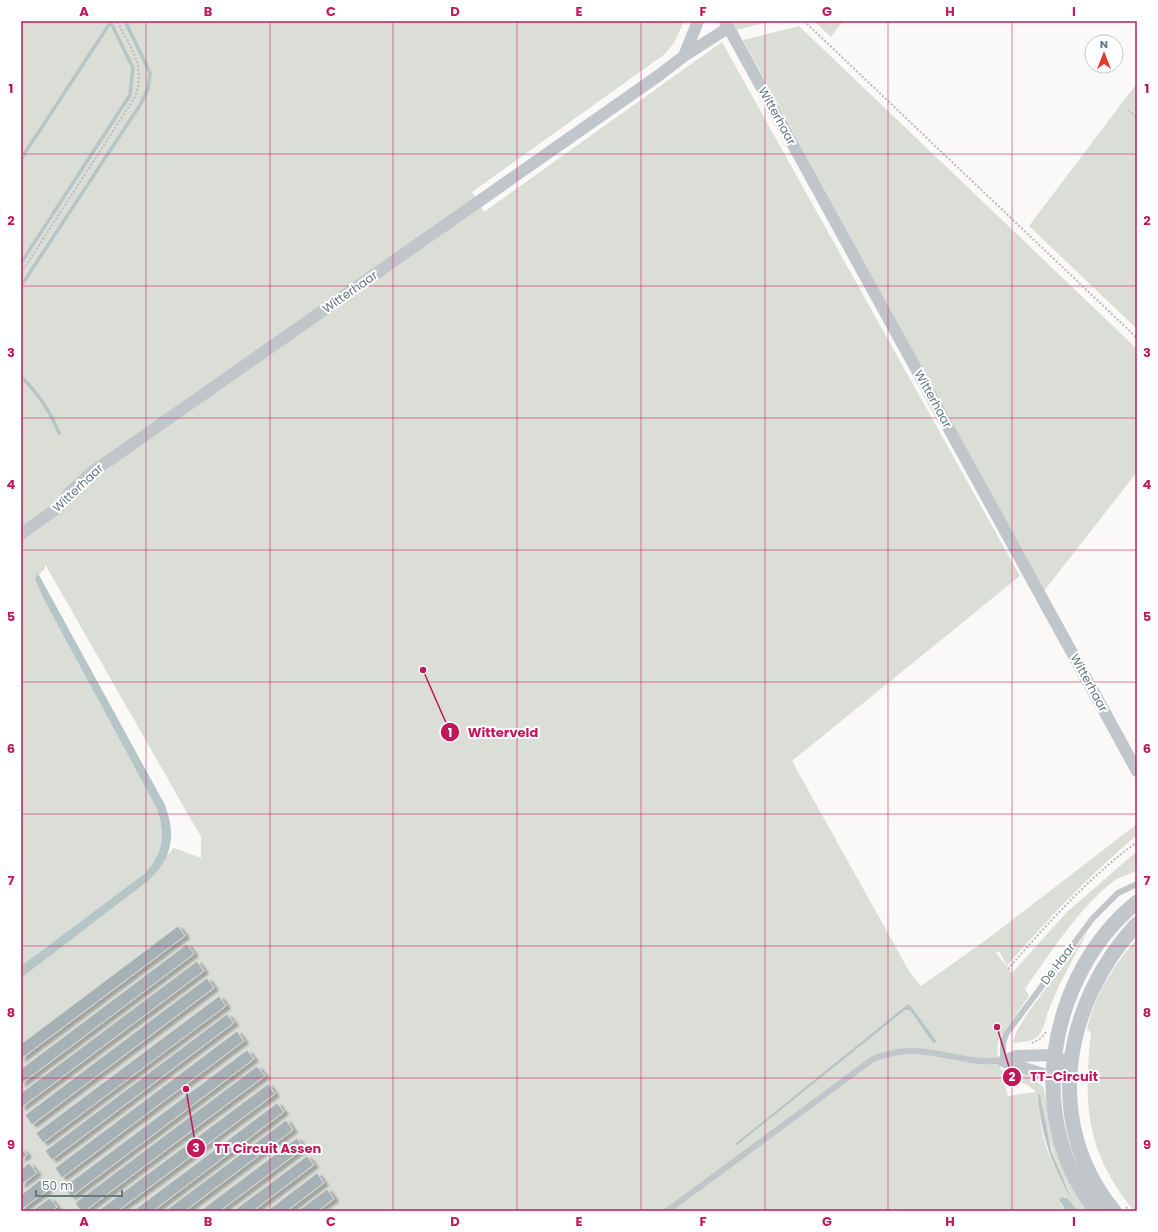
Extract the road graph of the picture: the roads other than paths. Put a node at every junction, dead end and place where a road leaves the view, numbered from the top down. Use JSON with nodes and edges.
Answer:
{"nodes":[{"id":1,"x":698,"y":21,"type":"edge"},
{"id":2,"x":726,"y":24,"type":"edge"},
{"id":3,"x":684,"y":56,"type":"junction"},
{"id":4,"x":21,"y":534,"type":"edge"},
{"id":5,"x":1137,"y":771,"type":"edge"},
{"id":6,"x":1137,"y":884,"type":"edge"},
{"id":7,"x":1137,"y":902,"type":"edge"},
{"id":8,"x":1137,"y":924,"type":"edge"},
{"id":9,"x":1054,"y":1055,"type":"junction"},
{"id":10,"x":1003,"y":1061,"type":"junction"},
{"id":11,"x":1071,"y":1065,"type":"junction"},
{"id":12,"x":1052,"y":1077,"type":"junction"},
{"id":13,"x":1119,"y":1208,"type":"edge"},
{"id":14,"x":667,"y":1211,"type":"edge"},
{"id":15,"x":1097,"y":1211,"type":"edge"}],
"edges":[{"from":1,"to":3,"type":"street"},
{"from":2,"to":3,"type":"street","name":"Witterhaar"},
{"from":2,"to":5,"type":"street","name":"Witterhaar"},
{"from":3,"to":4,"type":"street","name":"Witterhaar"},
{"from":6,"to":10,"type":"lane","name":"De Haar"},
{"from":7,"to":9,"type":"street","name":"De Haar"},
{"from":8,"to":11,"type":"street"},
{"from":9,"to":10,"type":"street"},
{"from":9,"to":11,"type":"street"},
{"from":9,"to":12,"type":"street","name":"De Haar"},
{"from":10,"to":12,"type":"street"},
{"from":10,"to":14,"type":"lane"},
{"from":11,"to":12,"type":"street"},
{"from":11,"to":13,"type":"street"},
{"from":12,"to":15,"type":"street","name":"De Haar"}]}
